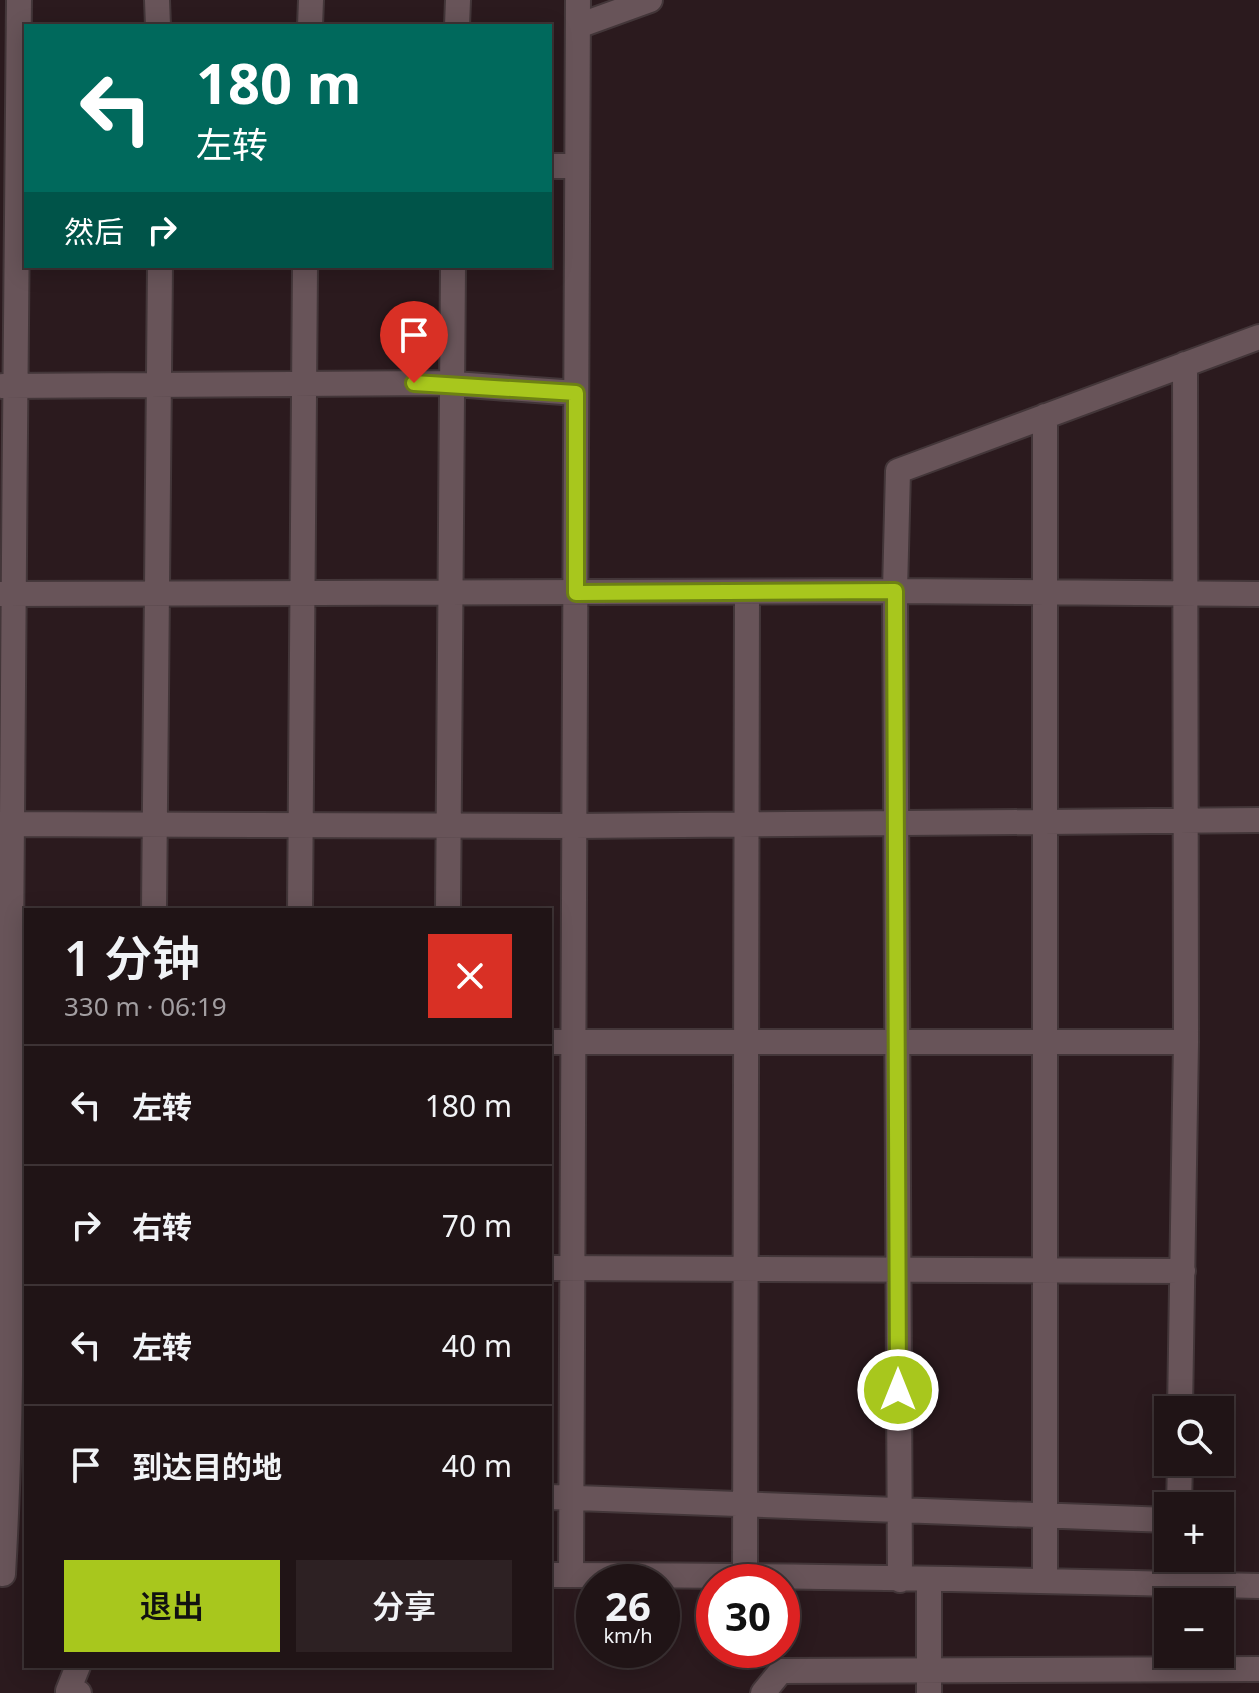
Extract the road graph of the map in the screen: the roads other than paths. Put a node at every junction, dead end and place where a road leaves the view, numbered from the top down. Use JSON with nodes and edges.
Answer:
{"nodes":[{"id":1,"x":19,"y":0,"type":"edge"},
{"id":2,"x":157,"y":0,"type":"edge"},
{"id":3,"x":311,"y":0,"type":"edge"},
{"id":4,"x":458,"y":0,"type":"edge"},
{"id":5,"x":578,"y":0,"type":"edge"},
{"id":6,"x":650,"y":0,"type":"edge"},
{"id":7,"x":158,"y":24,"type":"edge"},
{"id":8,"x":310,"y":24,"type":"edge"},
{"id":9,"x":457,"y":24,"type":"edge"},
{"id":10,"x":578,"y":26,"type":"junction"},
{"id":11,"x":15,"y":160,"type":"edge"},
{"id":12,"x":552,"y":166,"type":"edge"},
{"id":13,"x":577,"y":166,"type":"junction"},
{"id":14,"x":160,"y":268,"type":"edge"},
{"id":15,"x":305,"y":268,"type":"edge"},
{"id":16,"x":453,"y":268,"type":"edge"},
{"id":17,"x":1259,"y":337,"type":"edge"},
{"id":18,"x":1185,"y":364,"type":"junction"},
{"id":19,"x":304,"y":384,"type":"junction"},
{"id":20,"x":452,"y":384,"type":"junction"},
{"id":21,"x":159,"y":385,"type":"junction"},
{"id":22,"x":8,"y":386,"type":"edge"},
{"id":23,"x":576,"y":393,"type":"junction"},
{"id":24,"x":1045,"y":416,"type":"junction"},
{"id":25,"x":895,"y":591,"type":"junction"},
{"id":26,"x":303,"y":593,"type":"junction"},
{"id":27,"x":451,"y":593,"type":"junction"},
{"id":28,"x":576,"y":593,"type":"junction"},
{"id":29,"x":747,"y":593,"type":"junction"},
{"id":30,"x":7,"y":594,"type":"edge"},
{"id":31,"x":158,"y":594,"type":"junction"},
{"id":32,"x":1044,"y":594,"type":"junction"},
{"id":33,"x":1185,"y":594,"type":"junction"},
{"id":34,"x":1259,"y":594,"type":"edge"},
{"id":35,"x":1259,"y":820,"type":"edge"},
{"id":36,"x":1186,"y":821,"type":"junction"},
{"id":37,"x":1045,"y":822,"type":"junction"},
{"id":38,"x":896,"y":823,"type":"junction"},
{"id":39,"x":6,"y":824,"type":"edge"},
{"id":40,"x":155,"y":824,"type":"junction"},
{"id":41,"x":301,"y":825,"type":"junction"},
{"id":42,"x":448,"y":825,"type":"junction"},
{"id":43,"x":746,"y":825,"type":"junction"},
{"id":44,"x":574,"y":826,"type":"junction"},
{"id":45,"x":154,"y":908,"type":"edge"},
{"id":46,"x":300,"y":908,"type":"edge"},
{"id":47,"x":448,"y":908,"type":"edge"},
{"id":48,"x":562,"y":1042,"type":"edge"},
{"id":49,"x":746,"y":1042,"type":"junction"},
{"id":50,"x":897,"y":1042,"type":"junction"},
{"id":51,"x":1045,"y":1042,"type":"junction"},
{"id":52,"x":1186,"y":1042,"type":"junction"},
{"id":53,"x":12,"y":1043,"type":"edge"},
{"id":54,"x":13,"y":1267,"type":"edge"},
{"id":55,"x":561,"y":1268,"type":"edge"},
{"id":56,"x":746,"y":1268,"type":"junction"},
{"id":57,"x":898,"y":1269,"type":"junction"},
{"id":58,"x":1045,"y":1270,"type":"junction"},
{"id":59,"x":1183,"y":1271,"type":"junction"},
{"id":60,"x":1180,"y":1396,"type":"edge"},
{"id":61,"x":11,"y":1497,"type":"edge"},
{"id":62,"x":561,"y":1498,"type":"edge"},
{"id":63,"x":745,"y":1504,"type":"junction"},
{"id":64,"x":899,"y":1510,"type":"junction"},
{"id":65,"x":1045,"y":1516,"type":"junction"},
{"id":66,"x":1154,"y":1520,"type":"edge"},
{"id":67,"x":745,"y":1564,"type":"edge"},
{"id":68,"x":10,"y":1574,"type":"edge"},
{"id":69,"x":561,"y":1575,"type":"edge"},
{"id":70,"x":696,"y":1575,"type":"edge"},
{"id":71,"x":800,"y":1577,"type":"edge"},
{"id":72,"x":900,"y":1580,"type":"junction"},
{"id":73,"x":929,"y":1580,"type":"junction"},
{"id":74,"x":1045,"y":1581,"type":"junction"},
{"id":75,"x":1259,"y":1586,"type":"edge"},
{"id":76,"x":1154,"y":1589,"type":"edge"},
{"id":77,"x":1234,"y":1589,"type":"edge"},
{"id":78,"x":77,"y":1668,"type":"edge"},
{"id":79,"x":1259,"y":1669,"type":"edge"},
{"id":80,"x":1208,"y":1672,"type":"edge"},
{"id":81,"x":929,"y":1682,"type":"edge"},
{"id":82,"x":1068,"y":1682,"type":"edge"},
{"id":83,"x":79,"y":1693,"type":"edge"},
{"id":84,"x":763,"y":1693,"type":"edge"}],
"edges":[{"from":1,"to":11,"type":"street"},
{"from":2,"to":7,"type":"street"},
{"from":3,"to":8,"type":"street"},
{"from":4,"to":9,"type":"street"},
{"from":5,"to":10,"type":"street"},
{"from":6,"to":10,"type":"street"},
{"from":10,"to":13,"type":"street"},
{"from":11,"to":22,"type":"street"},
{"from":12,"to":13,"type":"street"},
{"from":13,"to":23,"type":"street"},
{"from":14,"to":21,"type":"street"},
{"from":15,"to":19,"type":"street"},
{"from":16,"to":20,"type":"street"},
{"from":17,"to":18,"type":"street"},
{"from":18,"to":24,"type":"street"},
{"from":18,"to":33,"type":"street"},
{"from":19,"to":20,"type":"street"},
{"from":19,"to":21,"type":"street"},
{"from":19,"to":26,"type":"street"},
{"from":20,"to":23,"type":"street"},
{"from":20,"to":27,"type":"street"},
{"from":21,"to":22,"type":"street"},
{"from":21,"to":31,"type":"street"},
{"from":22,"to":30,"type":"street"},
{"from":23,"to":28,"type":"street"},
{"from":24,"to":25,"type":"street"},
{"from":24,"to":32,"type":"street"},
{"from":25,"to":29,"type":"street"},
{"from":25,"to":32,"type":"street"},
{"from":25,"to":38,"type":"street"},
{"from":26,"to":27,"type":"street"},
{"from":26,"to":31,"type":"street"},
{"from":26,"to":41,"type":"street"},
{"from":27,"to":28,"type":"street"},
{"from":27,"to":42,"type":"street"},
{"from":28,"to":29,"type":"street"},
{"from":28,"to":44,"type":"street"},
{"from":29,"to":43,"type":"street"},
{"from":30,"to":31,"type":"street"},
{"from":30,"to":39,"type":"street"},
{"from":31,"to":40,"type":"street"},
{"from":32,"to":33,"type":"street"},
{"from":32,"to":37,"type":"street"},
{"from":33,"to":34,"type":"street"},
{"from":33,"to":36,"type":"street"},
{"from":35,"to":36,"type":"street"},
{"from":36,"to":37,"type":"street"},
{"from":36,"to":52,"type":"street"},
{"from":37,"to":38,"type":"street"},
{"from":37,"to":51,"type":"street"},
{"from":38,"to":43,"type":"street"},
{"from":38,"to":50,"type":"street"},
{"from":39,"to":40,"type":"street"},
{"from":39,"to":53,"type":"street"},
{"from":40,"to":41,"type":"street"},
{"from":40,"to":45,"type":"street"},
{"from":41,"to":42,"type":"street"},
{"from":41,"to":46,"type":"street"},
{"from":42,"to":44,"type":"street"},
{"from":42,"to":47,"type":"street"},
{"from":43,"to":44,"type":"street"},
{"from":43,"to":49,"type":"street"},
{"from":44,"to":48,"type":"street"},
{"from":48,"to":49,"type":"street"},
{"from":48,"to":55,"type":"street"},
{"from":49,"to":50,"type":"street"},
{"from":49,"to":56,"type":"street"},
{"from":50,"to":51,"type":"street"},
{"from":50,"to":57,"type":"street"},
{"from":51,"to":52,"type":"street"},
{"from":51,"to":58,"type":"street"},
{"from":52,"to":59,"type":"street"},
{"from":53,"to":54,"type":"street"},
{"from":54,"to":61,"type":"street"},
{"from":55,"to":56,"type":"street"},
{"from":55,"to":62,"type":"street"},
{"from":56,"to":57,"type":"street"},
{"from":56,"to":63,"type":"street"},
{"from":57,"to":58,"type":"street"},
{"from":57,"to":64,"type":"street"},
{"from":58,"to":59,"type":"street"},
{"from":58,"to":65,"type":"street"},
{"from":59,"to":60,"type":"street"},
{"from":61,"to":68,"type":"street"},
{"from":62,"to":63,"type":"street"},
{"from":62,"to":69,"type":"street"},
{"from":63,"to":64,"type":"street"},
{"from":63,"to":67,"type":"street"},
{"from":64,"to":65,"type":"street"},
{"from":64,"to":72,"type":"street"},
{"from":65,"to":66,"type":"street"},
{"from":65,"to":74,"type":"street"},
{"from":69,"to":70,"type":"street"},
{"from":71,"to":72,"type":"street"},
{"from":72,"to":73,"type":"street"},
{"from":73,"to":74,"type":"street"},
{"from":73,"to":81,"type":"street"},
{"from":74,"to":76,"type":"street"},
{"from":75,"to":77,"type":"street"},
{"from":78,"to":83,"type":"street"},
{"from":79,"to":80,"type":"street"},
{"from":80,"to":82,"type":"street"},
{"from":81,"to":82,"type":"street"},
{"from":81,"to":84,"type":"street"}]}
